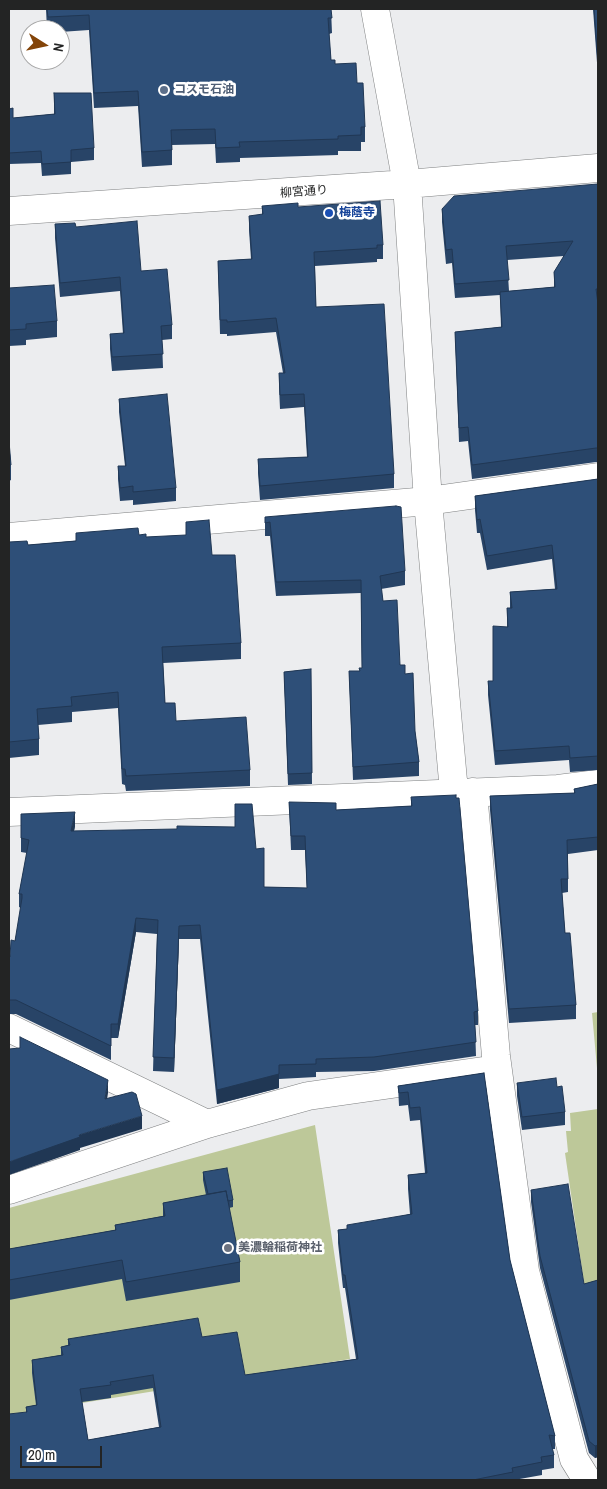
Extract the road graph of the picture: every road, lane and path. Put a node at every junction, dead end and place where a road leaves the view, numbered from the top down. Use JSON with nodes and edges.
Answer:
{"nodes":[{"id":1,"x":375,"y":9,"type":"edge"},
{"id":2,"x":598,"y":168,"type":"edge"},
{"id":3,"x":407,"y":184,"type":"junction"},
{"id":4,"x":9,"y":212,"type":"edge"},
{"id":5,"x":598,"y":478,"type":"edge"},
{"id":6,"x":428,"y":501,"type":"junction"},
{"id":7,"x":9,"y":537,"type":"edge"},
{"id":8,"x":598,"y":784,"type":"edge"},
{"id":9,"x":464,"y":792,"type":"junction"},
{"id":10,"x":9,"y":812,"type":"edge"},
{"id":11,"x":9,"y":1028,"type":"edge"},
{"id":12,"x":497,"y":1069,"type":"junction"},
{"id":13,"x":207,"y":1124,"type":"junction"},
{"id":14,"x":9,"y":1190,"type":"edge"},
{"id":15,"x":598,"y":1477,"type":"edge"},
{"id":16,"x":588,"y":1480,"type":"edge"}],
"edges":[{"from":1,"to":3,"type":"street"},
{"from":2,"to":3,"type":"street","name":"柳宮通り"},
{"from":3,"to":4,"type":"street","name":"柳宮通り"},
{"from":3,"to":6,"type":"street"},
{"from":5,"to":6,"type":"street"},
{"from":6,"to":7,"type":"street"},
{"from":6,"to":9,"type":"street"},
{"from":8,"to":9,"type":"street"},
{"from":9,"to":10,"type":"street"},
{"from":9,"to":12,"type":"street"},
{"from":11,"to":13,"type":"street"},
{"from":12,"to":13,"type":"street"},
{"from":12,"to":16,"type":"street"},
{"from":13,"to":14,"type":"street"},
{"from":15,"to":16,"type":"street"}]}
